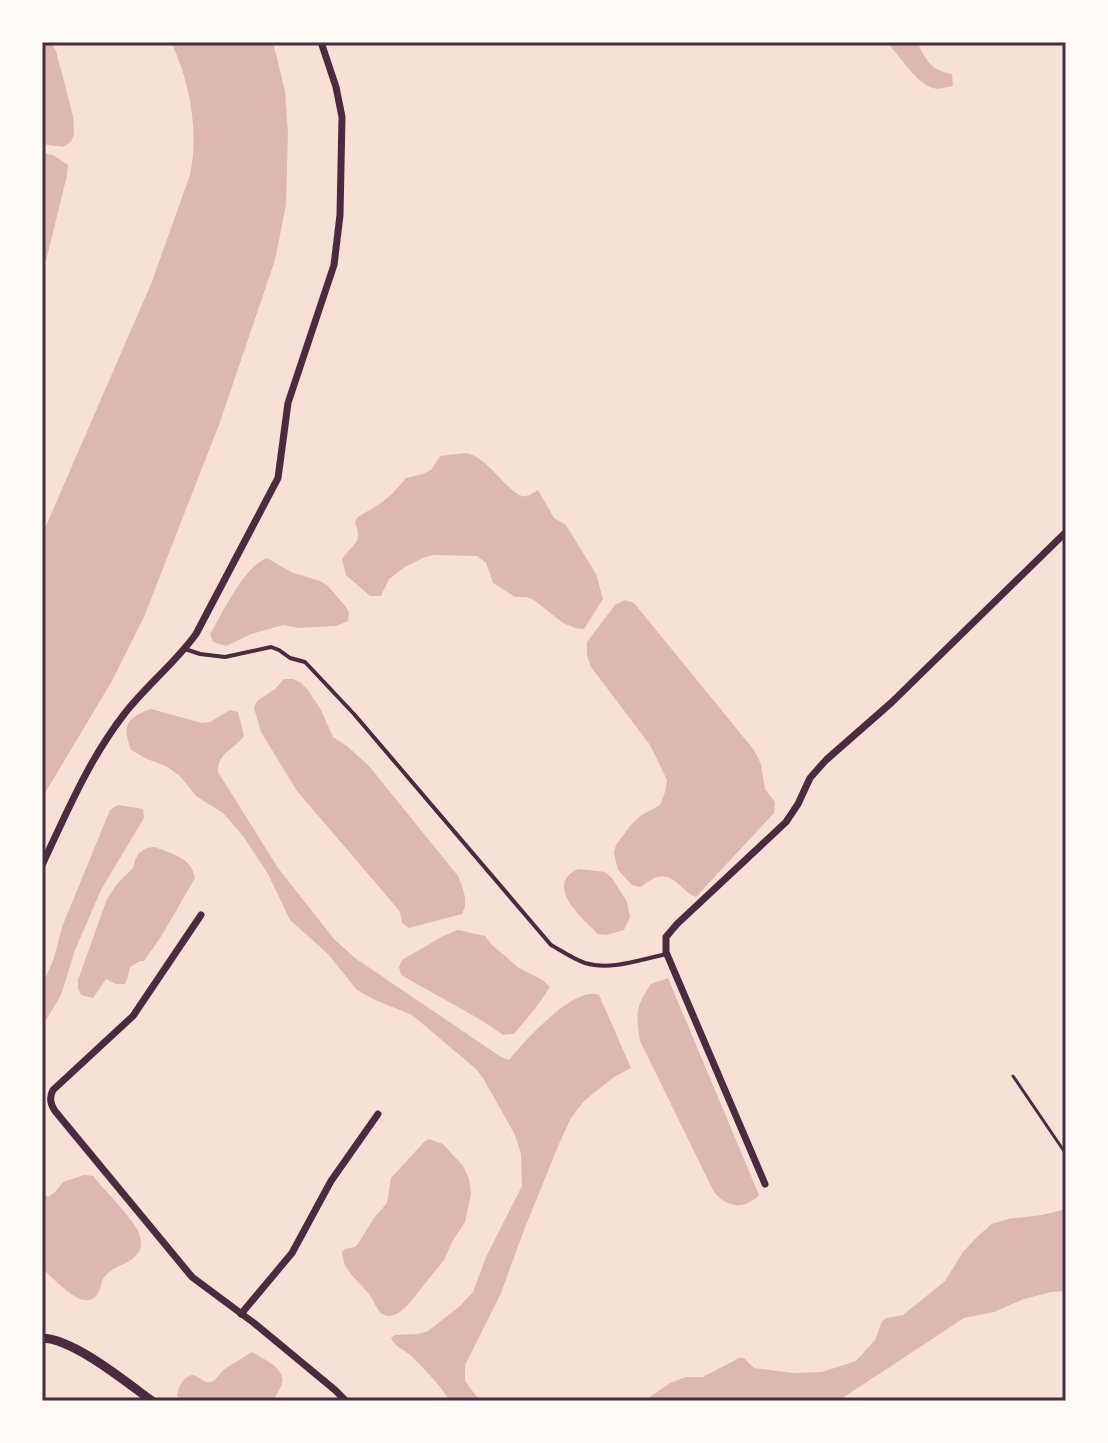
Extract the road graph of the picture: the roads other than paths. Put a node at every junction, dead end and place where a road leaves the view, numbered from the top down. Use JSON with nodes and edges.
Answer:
{"nodes":[{"id":1,"x":321,"y":42,"type":"edge"},
{"id":2,"x":1066,"y":532,"type":"edge"},
{"id":3,"x":185,"y":649,"type":"junction"},
{"id":4,"x":42,"y":865,"type":"edge"},
{"id":5,"x":201,"y":915,"type":"dead end"},
{"id":6,"x":667,"y":954,"type":"junction"},
{"id":7,"x":378,"y":1114,"type":"dead end"},
{"id":8,"x":765,"y":1184,"type":"dead end"},
{"id":9,"x":241,"y":1314,"type":"junction"},
{"id":10,"x":42,"y":1338,"type":"edge"},
{"id":11,"x":152,"y":1401,"type":"edge"},
{"id":12,"x":346,"y":1401,"type":"edge"}],
"edges":[{"from":1,"to":3,"type":"street"},
{"from":2,"to":6,"type":"street"},
{"from":3,"to":4,"type":"street"},
{"from":3,"to":6,"type":"lane"},
{"from":5,"to":9,"type":"street"},
{"from":6,"to":8,"type":"street"},
{"from":7,"to":9,"type":"street"},
{"from":9,"to":12,"type":"street"},
{"from":10,"to":11,"type":"street"}]}
